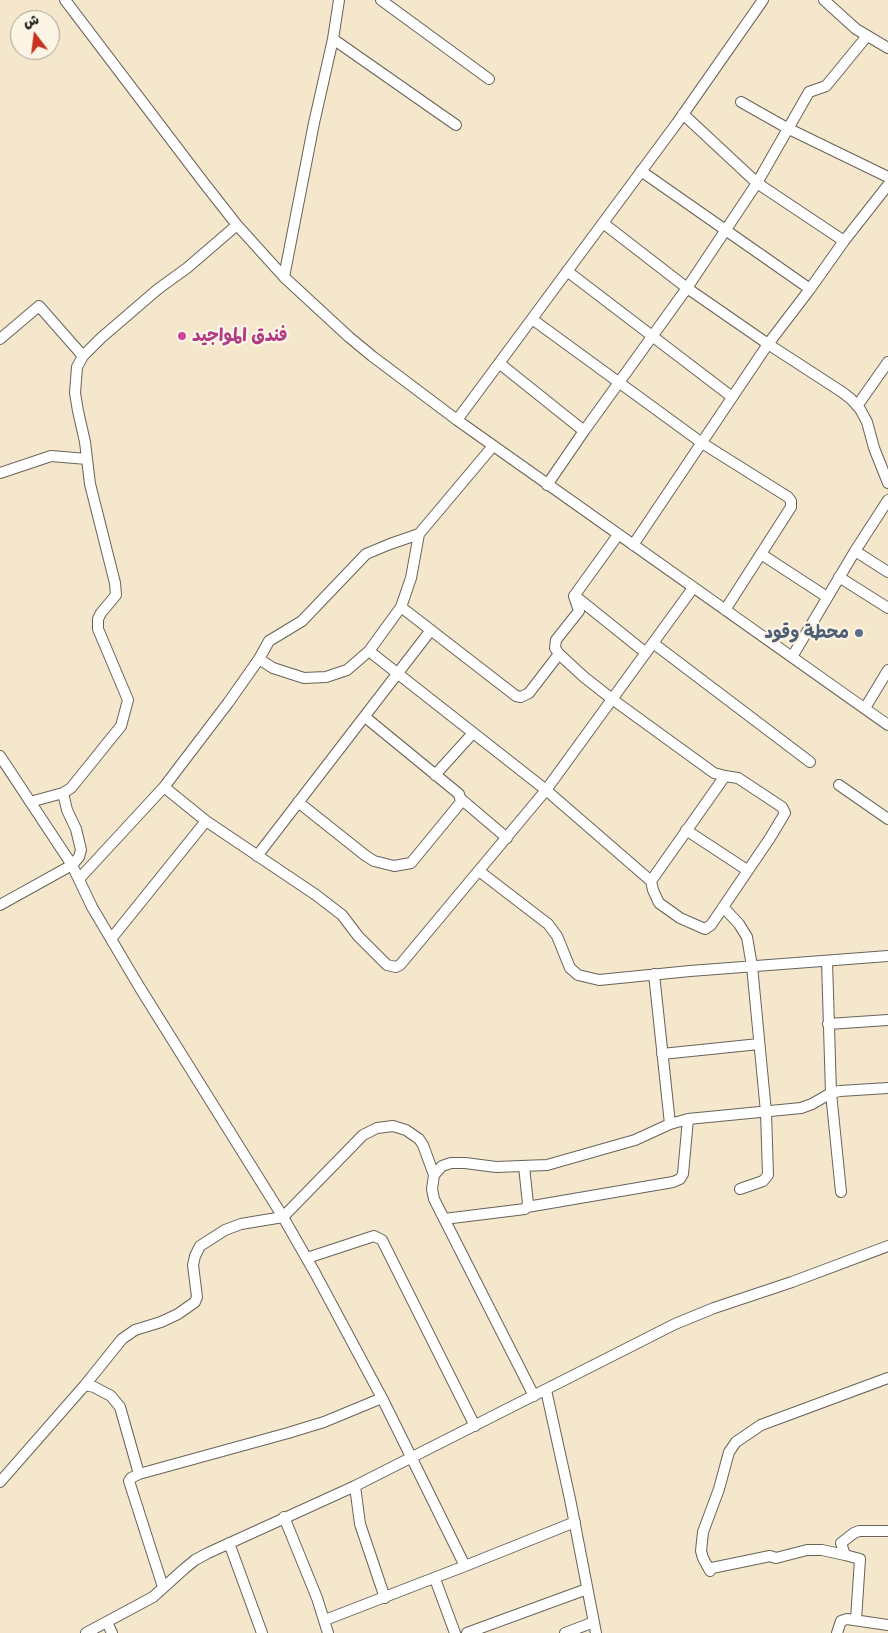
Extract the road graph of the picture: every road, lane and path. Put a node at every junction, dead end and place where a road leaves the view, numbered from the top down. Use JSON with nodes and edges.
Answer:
{"nodes":[{"id":1,"x":65,"y":0,"type":"edge"},
{"id":2,"x":339,"y":0,"type":"edge"},
{"id":3,"x":381,"y":0,"type":"edge"},
{"id":4,"x":764,"y":0,"type":"edge"},
{"id":5,"x":824,"y":0,"type":"edge"},
{"id":6,"x":867,"y":36,"type":"junction"},
{"id":7,"x":333,"y":39,"type":"junction"},
{"id":8,"x":888,"y":48,"type":"edge"},
{"id":9,"x":489,"y":79,"type":"dead end"},
{"id":10,"x":742,"y":102,"type":"dead end"},
{"id":11,"x":683,"y":114,"type":"junction"},
{"id":12,"x":456,"y":125,"type":"dead end"},
{"id":13,"x":788,"y":128,"type":"junction"},
{"id":14,"x":641,"y":171,"type":"junction"},
{"id":15,"x":888,"y":177,"type":"edge"},
{"id":16,"x":757,"y":183,"type":"junction"},
{"id":17,"x":888,"y":185,"type":"edge"},
{"id":18,"x":603,"y":223,"type":"junction"},
{"id":19,"x":237,"y":225,"type":"junction"},
{"id":20,"x":725,"y":230,"type":"junction"},
{"id":21,"x":844,"y":241,"type":"junction"},
{"id":22,"x":567,"y":271,"type":"junction"},
{"id":23,"x":284,"y":277,"type":"junction"},
{"id":24,"x":687,"y":288,"type":"junction"},
{"id":25,"x":810,"y":290,"type":"junction"},
{"id":26,"x":532,"y":319,"type":"junction"},
{"id":27,"x":654,"y":336,"type":"junction"},
{"id":28,"x":0,"y":339,"type":"edge"},
{"id":29,"x":768,"y":344,"type":"junction"},
{"id":30,"x":82,"y":356,"type":"junction"},
{"id":31,"x":888,"y":362,"type":"edge"},
{"id":32,"x":499,"y":363,"type":"junction"},
{"id":33,"x":619,"y":384,"type":"junction"},
{"id":34,"x":732,"y":397,"type":"junction"},
{"id":35,"x":857,"y":406,"type":"junction"},
{"id":36,"x":456,"y":420,"type":"junction"},
{"id":37,"x":584,"y":431,"type":"junction"},
{"id":38,"x":702,"y":443,"type":"junction"},
{"id":39,"x":492,"y":446,"type":"junction"},
{"id":40,"x":87,"y":459,"type":"junction"},
{"id":41,"x":0,"y":473,"type":"edge"},
{"id":42,"x":888,"y":483,"type":"edge"},
{"id":43,"x":547,"y":485,"type":"junction"},
{"id":44,"x":888,"y":500,"type":"edge"},
{"id":45,"x":419,"y":534,"type":"junction"},
{"id":46,"x":618,"y":535,"type":"junction"},
{"id":47,"x":633,"y":545,"type":"junction"},
{"id":48,"x":855,"y":551,"type":"junction"},
{"id":49,"x":761,"y":554,"type":"junction"},
{"id":50,"x":888,"y":572,"type":"edge"},
{"id":51,"x":839,"y":577,"type":"junction"},
{"id":52,"x":693,"y":588,"type":"junction"},
{"id":53,"x":574,"y":596,"type":"junction"},
{"id":54,"x":827,"y":597,"type":"junction"},
{"id":55,"x":401,"y":607,"type":"junction"},
{"id":56,"x":888,"y":608,"type":"edge"},
{"id":57,"x":725,"y":610,"type":"junction"},
{"id":58,"x":431,"y":630,"type":"junction"},
{"id":59,"x":653,"y":643,"type":"junction"},
{"id":60,"x":369,"y":651,"type":"junction"},
{"id":61,"x":646,"y":653,"type":"junction"},
{"id":62,"x":558,"y":654,"type":"junction"},
{"id":63,"x":792,"y":657,"type":"junction"},
{"id":64,"x":259,"y":659,"type":"junction"},
{"id":65,"x":888,"y":670,"type":"edge"},
{"id":66,"x":398,"y":674,"type":"junction"},
{"id":67,"x":612,"y":699,"type":"junction"},
{"id":68,"x":865,"y":708,"type":"junction"},
{"id":69,"x":365,"y":717,"type":"junction"},
{"id":70,"x":888,"y":724,"type":"edge"},
{"id":71,"x":473,"y":733,"type":"junction"},
{"id":72,"x":0,"y":756,"type":"edge"},
{"id":73,"x":810,"y":762,"type":"dead end"},
{"id":74,"x":435,"y":774,"type":"junction"},
{"id":75,"x":725,"y":776,"type":"junction"},
{"id":76,"x":839,"y":785,"type":"dead end"},
{"id":77,"x":164,"y":787,"type":"junction"},
{"id":78,"x":546,"y":790,"type":"junction"},
{"id":79,"x":63,"y":793,"type":"junction"},
{"id":80,"x":461,"y":799,"type":"junction"},
{"id":81,"x":30,"y":802,"type":"junction"},
{"id":82,"x":298,"y":802,"type":"junction"},
{"id":83,"x":888,"y":819,"type":"edge"},
{"id":84,"x":206,"y":821,"type":"junction"},
{"id":85,"x":686,"y":830,"type":"junction"},
{"id":86,"x":507,"y":838,"type":"junction"},
{"id":87,"x":257,"y":856,"type":"junction"},
{"id":88,"x":72,"y":865,"type":"junction"},
{"id":89,"x":747,"y":870,"type":"junction"},
{"id":90,"x":479,"y":871,"type":"junction"},
{"id":91,"x":78,"y":879,"type":"junction"},
{"id":92,"x":651,"y":881,"type":"junction"},
{"id":93,"x":0,"y":905,"type":"edge"},
{"id":94,"x":723,"y":907,"type":"junction"},
{"id":95,"x":111,"y":940,"type":"junction"},
{"id":96,"x":888,"y":956,"type":"edge"},
{"id":97,"x":826,"y":961,"type":"junction"},
{"id":98,"x":752,"y":966,"type":"junction"},
{"id":99,"x":654,"y":974,"type":"junction"},
{"id":100,"x":888,"y":1020,"type":"edge"},
{"id":101,"x":828,"y":1024,"type":"junction"},
{"id":102,"x":759,"y":1044,"type":"junction"},
{"id":103,"x":662,"y":1054,"type":"junction"},
{"id":104,"x":888,"y":1088,"type":"edge"},
{"id":105,"x":831,"y":1093,"type":"junction"},
{"id":106,"x":766,"y":1112,"type":"junction"},
{"id":107,"x":688,"y":1119,"type":"junction"},
{"id":108,"x":670,"y":1124,"type":"junction"},
{"id":109,"x":524,"y":1166,"type":"junction"},
{"id":110,"x":434,"y":1175,"type":"junction"},
{"id":111,"x":740,"y":1189,"type":"dead end"},
{"id":112,"x":841,"y":1192,"type":"dead end"},
{"id":113,"x":527,"y":1207,"type":"junction"},
{"id":114,"x":283,"y":1217,"type":"junction"},
{"id":115,"x":444,"y":1219,"type":"junction"},
{"id":116,"x":888,"y":1246,"type":"edge"},
{"id":117,"x":306,"y":1258,"type":"junction"},
{"id":118,"x":888,"y":1378,"type":"edge"},
{"id":119,"x":85,"y":1385,"type":"junction"},
{"id":120,"x":546,"y":1390,"type":"junction"},
{"id":121,"x":534,"y":1396,"type":"junction"},
{"id":122,"x":382,"y":1398,"type":"junction"},
{"id":123,"x":475,"y":1426,"type":"junction"},
{"id":124,"x":411,"y":1458,"type":"junction"},
{"id":125,"x":139,"y":1474,"type":"junction"},
{"id":126,"x":0,"y":1482,"type":"edge"},
{"id":127,"x":355,"y":1486,"type":"junction"},
{"id":128,"x":284,"y":1517,"type":"junction"},
{"id":129,"x":575,"y":1522,"type":"junction"},
{"id":130,"x":888,"y":1531,"type":"edge"},
{"id":131,"x":230,"y":1543,"type":"junction"},
{"id":132,"x":845,"y":1555,"type":"junction"},
{"id":133,"x":465,"y":1566,"type":"junction"},
{"id":134,"x":435,"y":1579,"type":"junction"},
{"id":135,"x":163,"y":1587,"type":"junction"},
{"id":136,"x":587,"y":1589,"type":"junction"},
{"id":137,"x":385,"y":1598,"type":"junction"},
{"id":138,"x":324,"y":1620,"type":"junction"},
{"id":139,"x":856,"y":1620,"type":"junction"},
{"id":140,"x":106,"y":1622,"type":"junction"},
{"id":141,"x":594,"y":1622,"type":"junction"},
{"id":142,"x":888,"y":1624,"type":"edge"},
{"id":143,"x":86,"y":1633,"type":"edge"},
{"id":144,"x":112,"y":1633,"type":"edge"},
{"id":145,"x":262,"y":1633,"type":"edge"},
{"id":146,"x":328,"y":1633,"type":"edge"},
{"id":147,"x":455,"y":1633,"type":"edge"},
{"id":148,"x":466,"y":1633,"type":"edge"},
{"id":149,"x":564,"y":1633,"type":"edge"},
{"id":150,"x":596,"y":1633,"type":"edge"},
{"id":151,"x":837,"y":1633,"type":"edge"}],
"edges":[{"from":1,"to":19,"type":"street"},
{"from":2,"to":7,"type":"street"},
{"from":3,"to":9,"type":"street"},
{"from":4,"to":11,"type":"street"},
{"from":5,"to":6,"type":"street"},
{"from":6,"to":8,"type":"street"},
{"from":6,"to":13,"type":"street"},
{"from":7,"to":12,"type":"street"},
{"from":7,"to":23,"type":"street"},
{"from":10,"to":13,"type":"street"},
{"from":11,"to":14,"type":"street"},
{"from":11,"to":16,"type":"street"},
{"from":13,"to":15,"type":"street"},
{"from":13,"to":16,"type":"street"},
{"from":14,"to":18,"type":"street"},
{"from":14,"to":20,"type":"street"},
{"from":16,"to":20,"type":"street"},
{"from":16,"to":21,"type":"street"},
{"from":17,"to":21,"type":"street"},
{"from":18,"to":22,"type":"street"},
{"from":18,"to":24,"type":"street"},
{"from":19,"to":23,"type":"street"},
{"from":19,"to":30,"type":"street"},
{"from":20,"to":24,"type":"street"},
{"from":20,"to":25,"type":"street"},
{"from":21,"to":25,"type":"street"},
{"from":22,"to":26,"type":"street"},
{"from":22,"to":27,"type":"street"},
{"from":23,"to":36,"type":"street"},
{"from":24,"to":27,"type":"street"},
{"from":24,"to":29,"type":"street"},
{"from":25,"to":29,"type":"street"},
{"from":26,"to":32,"type":"street"},
{"from":26,"to":33,"type":"street"},
{"from":27,"to":33,"type":"street"},
{"from":27,"to":34,"type":"street"},
{"from":28,"to":30,"type":"street"},
{"from":29,"to":34,"type":"street"},
{"from":29,"to":35,"type":"street"},
{"from":30,"to":40,"type":"street"},
{"from":31,"to":35,"type":"street"},
{"from":32,"to":36,"type":"street"},
{"from":32,"to":37,"type":"street"},
{"from":33,"to":37,"type":"street"},
{"from":33,"to":38,"type":"street"},
{"from":34,"to":38,"type":"street"},
{"from":35,"to":42,"type":"street"},
{"from":36,"to":39,"type":"street"},
{"from":37,"to":43,"type":"street"},
{"from":38,"to":47,"type":"street"},
{"from":38,"to":49,"type":"street"},
{"from":39,"to":43,"type":"street"},
{"from":39,"to":45,"type":"street"},
{"from":40,"to":41,"type":"street"},
{"from":40,"to":79,"type":"street"},
{"from":43,"to":46,"type":"street"},
{"from":44,"to":48,"type":"street"},
{"from":45,"to":55,"type":"street"},
{"from":45,"to":64,"type":"street"},
{"from":46,"to":47,"type":"street"},
{"from":46,"to":53,"type":"street"},
{"from":47,"to":52,"type":"street"},
{"from":48,"to":50,"type":"street"},
{"from":48,"to":51,"type":"street"},
{"from":49,"to":54,"type":"street"},
{"from":49,"to":57,"type":"street"},
{"from":51,"to":54,"type":"street"},
{"from":51,"to":56,"type":"street"},
{"from":52,"to":57,"type":"street"},
{"from":52,"to":59,"type":"street"},
{"from":53,"to":61,"type":"street"},
{"from":53,"to":62,"type":"street"},
{"from":54,"to":63,"type":"street"},
{"from":55,"to":58,"type":"street"},
{"from":55,"to":60,"type":"street"},
{"from":57,"to":63,"type":"street"},
{"from":58,"to":62,"type":"street"},
{"from":58,"to":66,"type":"street"},
{"from":59,"to":61,"type":"street"},
{"from":59,"to":73,"type":"street"},
{"from":60,"to":64,"type":"street"},
{"from":60,"to":66,"type":"street"},
{"from":61,"to":67,"type":"street"},
{"from":62,"to":67,"type":"street"},
{"from":63,"to":68,"type":"street"},
{"from":64,"to":77,"type":"street"},
{"from":65,"to":68,"type":"street"},
{"from":66,"to":69,"type":"street"},
{"from":66,"to":71,"type":"street"},
{"from":67,"to":75,"type":"street"},
{"from":67,"to":78,"type":"street"},
{"from":68,"to":70,"type":"street"},
{"from":69,"to":74,"type":"street"},
{"from":69,"to":82,"type":"street"},
{"from":71,"to":74,"type":"street"},
{"from":71,"to":78,"type":"street"},
{"from":72,"to":81,"type":"street"},
{"from":74,"to":80,"type":"street"},
{"from":75,"to":85,"type":"street"},
{"from":75,"to":89,"type":"street"},
{"from":76,"to":83,"type":"street"},
{"from":77,"to":84,"type":"street"},
{"from":77,"to":91,"type":"street"},
{"from":78,"to":86,"type":"street"},
{"from":78,"to":92,"type":"street"},
{"from":79,"to":81,"type":"street"},
{"from":79,"to":88,"type":"street"},
{"from":80,"to":82,"type":"street"},
{"from":80,"to":86,"type":"street"},
{"from":81,"to":88,"type":"street"},
{"from":82,"to":87,"type":"street"},
{"from":84,"to":87,"type":"street"},
{"from":84,"to":95,"type":"street"},
{"from":85,"to":89,"type":"street"},
{"from":85,"to":92,"type":"street"},
{"from":86,"to":90,"type":"street"},
{"from":87,"to":90,"type":"street"},
{"from":88,"to":91,"type":"street"},
{"from":88,"to":93,"type":"street"},
{"from":89,"to":94,"type":"street"},
{"from":90,"to":99,"type":"street"},
{"from":91,"to":95,"type":"street"},
{"from":92,"to":94,"type":"street"},
{"from":94,"to":98,"type":"street"},
{"from":95,"to":114,"type":"street"},
{"from":96,"to":97,"type":"street"},
{"from":97,"to":98,"type":"street"},
{"from":97,"to":101,"type":"street"},
{"from":98,"to":99,"type":"street"},
{"from":98,"to":102,"type":"street"},
{"from":99,"to":103,"type":"street"},
{"from":100,"to":101,"type":"street"},
{"from":101,"to":105,"type":"street"},
{"from":102,"to":103,"type":"street"},
{"from":102,"to":106,"type":"street"},
{"from":103,"to":108,"type":"street"},
{"from":104,"to":105,"type":"street"},
{"from":105,"to":106,"type":"street"},
{"from":105,"to":112,"type":"street"},
{"from":106,"to":107,"type":"street"},
{"from":106,"to":111,"type":"street"},
{"from":107,"to":108,"type":"street"},
{"from":107,"to":113,"type":"street"},
{"from":108,"to":109,"type":"street"},
{"from":109,"to":110,"type":"street"},
{"from":109,"to":113,"type":"street"},
{"from":110,"to":114,"type":"street"},
{"from":110,"to":115,"type":"street"},
{"from":113,"to":115,"type":"street"},
{"from":114,"to":117,"type":"street"},
{"from":114,"to":119,"type":"street"},
{"from":115,"to":121,"type":"street"},
{"from":116,"to":120,"type":"street"},
{"from":117,"to":122,"type":"street"},
{"from":117,"to":123,"type":"street"},
{"from":118,"to":132,"type":"street"},
{"from":119,"to":125,"type":"street"},
{"from":119,"to":126,"type":"street"},
{"from":120,"to":121,"type":"street"},
{"from":120,"to":129,"type":"street"},
{"from":121,"to":123,"type":"street"},
{"from":122,"to":124,"type":"street"},
{"from":122,"to":125,"type":"street"},
{"from":123,"to":124,"type":"street"},
{"from":124,"to":127,"type":"street"},
{"from":124,"to":133,"type":"street"},
{"from":125,"to":135,"type":"street"},
{"from":127,"to":128,"type":"street"},
{"from":127,"to":137,"type":"street"},
{"from":128,"to":131,"type":"street"},
{"from":128,"to":138,"type":"street"},
{"from":129,"to":133,"type":"street"},
{"from":129,"to":136,"type":"street"},
{"from":130,"to":132,"type":"street"},
{"from":131,"to":135,"type":"street"},
{"from":131,"to":145,"type":"street"},
{"from":132,"to":139,"type":"street"},
{"from":133,"to":134,"type":"street"},
{"from":134,"to":137,"type":"street"},
{"from":134,"to":147,"type":"street"},
{"from":135,"to":140,"type":"street"},
{"from":136,"to":141,"type":"street"},
{"from":136,"to":148,"type":"street"},
{"from":137,"to":138,"type":"street"},
{"from":138,"to":146,"type":"street"},
{"from":139,"to":142,"type":"street"},
{"from":139,"to":151,"type":"street"},
{"from":140,"to":143,"type":"street"},
{"from":140,"to":144,"type":"street"},
{"from":141,"to":149,"type":"street"},
{"from":141,"to":150,"type":"street"}]}
